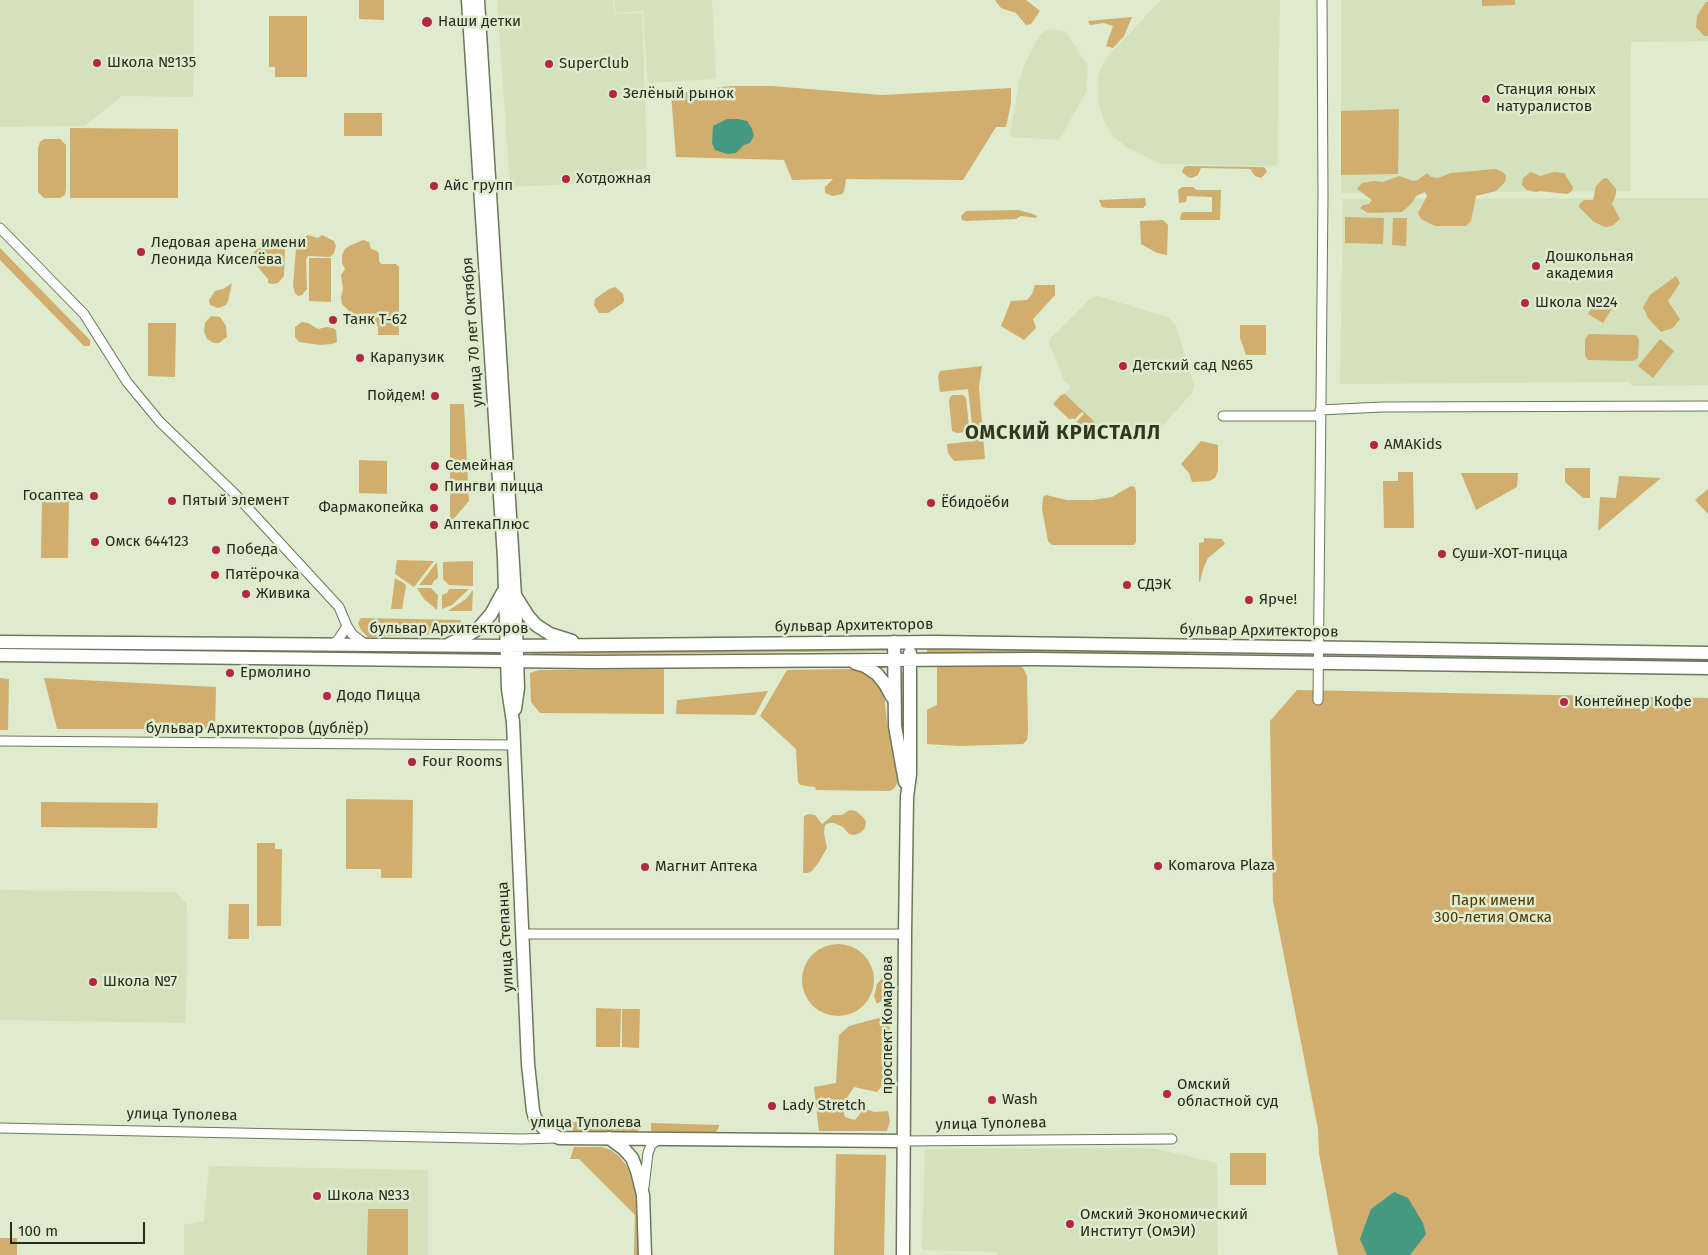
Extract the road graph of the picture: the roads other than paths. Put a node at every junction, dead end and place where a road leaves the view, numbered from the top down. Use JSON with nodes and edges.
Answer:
{"nodes":[{"id":1,"x":468,"y":0,"type":"edge"},
{"id":2,"x":478,"y":0,"type":"edge"},
{"id":3,"x":1322,"y":0,"type":"edge"},
{"id":4,"x":0,"y":228,"type":"edge"},
{"id":5,"x":1708,"y":406,"type":"edge"},
{"id":6,"x":1320,"y":413,"type":"junction"},
{"id":7,"x":1223,"y":416,"type":"dead end"},
{"id":8,"x":510,"y":593,"type":"junction"},
{"id":9,"x":346,"y":626,"type":"junction"},
{"id":10,"x":0,"y":642,"type":"edge"},
{"id":11,"x":894,"y":642,"type":"junction"},
{"id":12,"x":910,"y":642,"type":"junction"},
{"id":13,"x":331,"y":644,"type":"junction"},
{"id":14,"x":368,"y":645,"type":"junction"},
{"id":15,"x":592,"y":645,"type":"junction"},
{"id":16,"x":444,"y":646,"type":"junction"},
{"id":17,"x":512,"y":646,"type":"junction"},
{"id":18,"x":1708,"y":653,"type":"edge"},
{"id":19,"x":0,"y":655,"type":"edge"},
{"id":20,"x":1318,"y":656,"type":"junction"},
{"id":21,"x":840,"y":660,"type":"junction"},
{"id":22,"x":894,"y":660,"type":"junction"},
{"id":23,"x":910,"y":660,"type":"junction"},
{"id":24,"x":512,"y":661,"type":"junction"},
{"id":25,"x":1708,"y":668,"type":"edge"},
{"id":26,"x":1318,"y":700,"type":"dead end"},
{"id":27,"x":894,"y":701,"type":"junction"},
{"id":28,"x":0,"y":741,"type":"edge"},
{"id":29,"x":514,"y":745,"type":"junction"},
{"id":30,"x":908,"y":794,"type":"junction"},
{"id":31,"x":522,"y":934,"type":"junction"},
{"id":32,"x":905,"y":934,"type":"junction"},
{"id":33,"x":536,"y":1119,"type":"junction"},
{"id":34,"x":0,"y":1128,"type":"edge"},
{"id":35,"x":559,"y":1138,"type":"junction"},
{"id":36,"x":609,"y":1138,"type":"junction"},
{"id":37,"x":522,"y":1139,"type":"junction"},
{"id":38,"x":660,"y":1139,"type":"junction"},
{"id":39,"x":1172,"y":1139,"type":"dead end"},
{"id":40,"x":903,"y":1140,"type":"junction"},
{"id":41,"x":643,"y":1195,"type":"junction"},
{"id":42,"x":645,"y":1255,"type":"edge"},
{"id":43,"x":903,"y":1255,"type":"edge"}],
"edges":[{"from":1,"to":8,"type":"main road","name":"улица 70 лет Октября"},
{"from":2,"to":8,"type":"main road","name":"улица 70 лет Октября"},
{"from":3,"to":6,"type":"street"},
{"from":4,"to":9,"type":"street"},
{"from":5,"to":6,"type":"street"},
{"from":6,"to":7,"type":"street"},
{"from":6,"to":20,"type":"street"},
{"from":8,"to":15,"type":"main road"},
{"from":8,"to":16,"type":"main road"},
{"from":8,"to":17,"type":"main road","name":"улица 70 лет Октября"},
{"from":9,"to":13,"type":"street"},
{"from":9,"to":14,"type":"street"},
{"from":10,"to":13,"type":"main road","name":"бульвар Архитекторов"},
{"from":11,"to":12,"type":"main road","name":"бульвар Архитекторов"},
{"from":11,"to":15,"type":"main road","name":"бульвар Архитекторов"},
{"from":11,"to":22,"type":"main road","name":"проспект Комарова"},
{"from":12,"to":20,"type":"main road","name":"бульвар Архитекторов"},
{"from":12,"to":23,"type":"main road","name":"проспект Комарова"},
{"from":13,"to":14,"type":"main road","name":"бульвар Архитекторов"},
{"from":14,"to":16,"type":"main road","name":"бульвар Архитекторов"},
{"from":15,"to":17,"type":"main road","name":"бульвар Архитекторов"},
{"from":16,"to":17,"type":"main road","name":"бульвар Архитекторов"},
{"from":17,"to":24,"type":"main road","name":"улица 70 лет Октября"},
{"from":18,"to":20,"type":"main road","name":"бульвар Архитекторов"},
{"from":19,"to":24,"type":"main road","name":"бульвар Архитекторов"},
{"from":20,"to":23,"type":"main road","name":"бульвар Архитекторов"},
{"from":20,"to":25,"type":"main road","name":"бульвар Архитекторов"},
{"from":20,"to":26,"type":"street"},
{"from":21,"to":22,"type":"main road","name":"бульвар Архитекторов"},
{"from":21,"to":24,"type":"main road","name":"бульвар Архитекторов"},
{"from":21,"to":27,"type":"main road"},
{"from":22,"to":23,"type":"main road","name":"бульвар Архитекторов"},
{"from":22,"to":27,"type":"main road","name":"проспект Комарова"},
{"from":23,"to":30,"type":"main road","name":"проспект Комарова"},
{"from":24,"to":29,"type":"main road","name":"улица Степанца"},
{"from":27,"to":30,"type":"main road","name":"проспект Комарова"},
{"from":28,"to":29,"type":"street","name":"бульвар Архитекторов (дублёр)"},
{"from":29,"to":31,"type":"main road","name":"улица Степанца"},
{"from":30,"to":32,"type":"main road","name":"проспект Комарова"},
{"from":31,"to":32,"type":"street"},
{"from":31,"to":33,"type":"main road","name":"улица Степанца"},
{"from":32,"to":40,"type":"main road","name":"проспект Комарова"},
{"from":33,"to":35,"type":"main road"},
{"from":33,"to":37,"type":"street"},
{"from":34,"to":37,"type":"street","name":"улица Туполева"},
{"from":35,"to":36,"type":"main road","name":"улица Туполева"},
{"from":35,"to":37,"type":"street","name":"улица Туполева"},
{"from":36,"to":38,"type":"main road","name":"улица Туполева"},
{"from":36,"to":41,"type":"main road"},
{"from":38,"to":40,"type":"main road","name":"улица Туполева"},
{"from":38,"to":41,"type":"street"},
{"from":39,"to":40,"type":"street","name":"улица Туполева"},
{"from":40,"to":43,"type":"main road","name":"проспект Комарова"},
{"from":41,"to":42,"type":"main road"}]}
